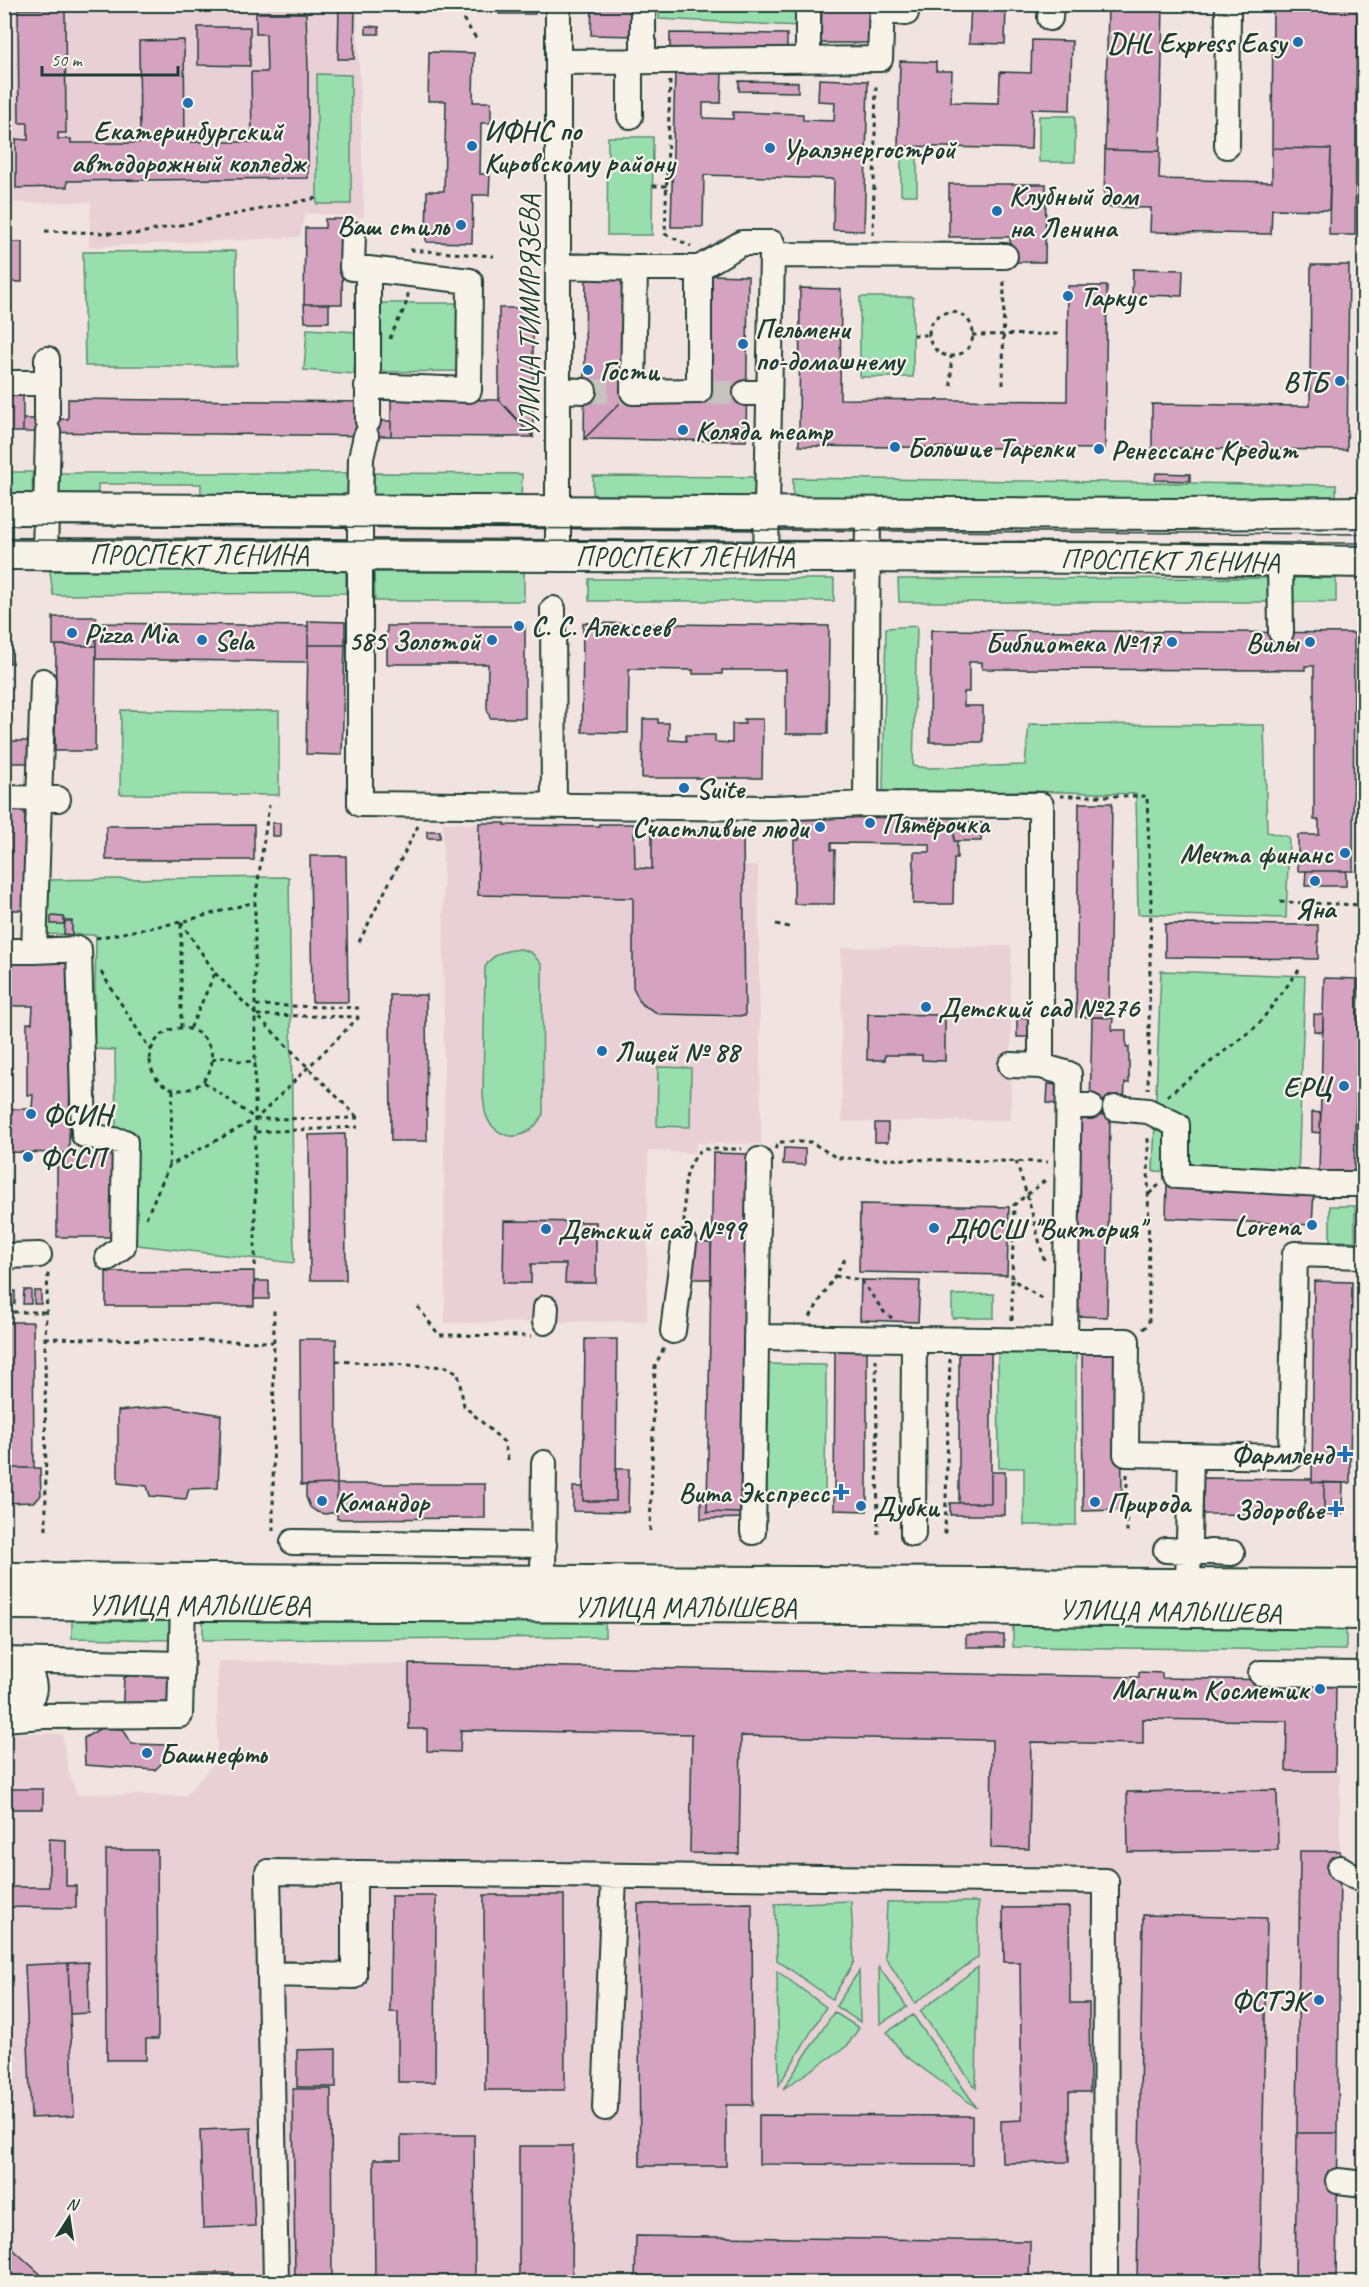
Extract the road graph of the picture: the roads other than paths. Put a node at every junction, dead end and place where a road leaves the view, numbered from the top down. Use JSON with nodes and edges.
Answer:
{"nodes":[{"id":1,"x":558,"y":4,"type":"edge"},
{"id":2,"x":643,"y":4,"type":"edge"},
{"id":3,"x":808,"y":4,"type":"edge"},
{"id":4,"x":1228,"y":4,"type":"edge"},
{"id":5,"x":882,"y":8,"type":"edge"},
{"id":6,"x":906,"y":13,"type":"dead end"},
{"id":7,"x":808,"y":59,"type":"junction"},
{"id":8,"x":636,"y":61,"type":"junction"},
{"id":9,"x":558,"y":62,"type":"junction"},
{"id":10,"x":630,"y":116,"type":"dead end"},
{"id":11,"x":1227,"y":146,"type":"dead end"},
{"id":12,"x":352,"y":234,"type":"dead end"},
{"id":13,"x":772,"y":243,"type":"dead end"},
{"id":14,"x":559,"y":266,"type":"junction"},
{"id":15,"x":1004,"y":266,"type":"road end"},
{"id":16,"x":635,"y":268,"type":"junction"},
{"id":17,"x":699,"y":268,"type":"junction"},
{"id":18,"x":368,"y":269,"type":"junction"},
{"id":19,"x":47,"y":359,"type":"dead end"},
{"id":20,"x":4,"y":383,"type":"edge"},
{"id":21,"x":47,"y":383,"type":"junction"},
{"id":22,"x":367,"y":386,"type":"junction"},
{"id":23,"x":558,"y":390,"type":"junction"},
{"id":24,"x":584,"y":391,"type":"tunnel mouth"},
{"id":25,"x":4,"y":509,"type":"edge"},
{"id":26,"x":46,"y":509,"type":"junction"},
{"id":27,"x":360,"y":511,"type":"junction"},
{"id":28,"x":558,"y":511,"type":"junction"},
{"id":29,"x":767,"y":512,"type":"junction"},
{"id":30,"x":1365,"y":512,"type":"edge"},
{"id":31,"x":868,"y":513,"type":"junction"},
{"id":32,"x":4,"y":554,"type":"edge"},
{"id":33,"x":45,"y":554,"type":"junction"},
{"id":34,"x":359,"y":555,"type":"junction"},
{"id":35,"x":558,"y":556,"type":"junction"},
{"id":36,"x":766,"y":557,"type":"junction"},
{"id":37,"x":868,"y":557,"type":"junction"},
{"id":38,"x":1280,"y":561,"type":"junction"},
{"id":39,"x":1365,"y":562,"type":"edge"},
{"id":40,"x":553,"y":609,"type":"dead end"},
{"id":41,"x":1281,"y":632,"type":"dead end"},
{"id":42,"x":43,"y":681,"type":"dead end"},
{"id":43,"x":4,"y":798,"type":"edge"},
{"id":44,"x":49,"y":799,"type":"junction"},
{"id":45,"x":866,"y":804,"type":"junction"},
{"id":46,"x":554,"y":806,"type":"junction"},
{"id":47,"x":4,"y":951,"type":"edge"},
{"id":48,"x":33,"y":951,"type":"junction"},
{"id":49,"x":1011,"y":1065,"type":"dead end"},
{"id":50,"x":1041,"y":1066,"type":"junction"},
{"id":51,"x":1115,"y":1108,"type":"dead end"},
{"id":52,"x":759,"y":1160,"type":"road end"},
{"id":53,"x":1365,"y":1184,"type":"edge"},
{"id":54,"x":684,"y":1243,"type":"road end"},
{"id":55,"x":4,"y":1256,"type":"edge"},
{"id":56,"x":1365,"y":1256,"type":"edge"},
{"id":57,"x":108,"y":1258,"type":"dead end"},
{"id":58,"x":44,"y":1260,"type":"road end"},
{"id":59,"x":673,"y":1331,"type":"road end"},
{"id":60,"x":756,"y":1337,"type":"junction"},
{"id":61,"x":914,"y":1339,"type":"junction"},
{"id":62,"x":1065,"y":1341,"type":"junction"},
{"id":63,"x":1191,"y":1455,"type":"junction"},
{"id":64,"x":544,"y":1463,"type":"dead end"},
{"id":65,"x":753,"y":1532,"type":"dead end"},
{"id":66,"x":913,"y":1534,"type":"dead end"},
{"id":67,"x":283,"y":1537,"type":"road end"},
{"id":68,"x":341,"y":1543,"type":"junction"},
{"id":69,"x":395,"y":1543,"type":"junction"},
{"id":70,"x":544,"y":1545,"type":"junction"},
{"id":71,"x":1177,"y":1551,"type":"junction"},
{"id":72,"x":1233,"y":1553,"type":"dead end"},
{"id":73,"x":4,"y":1578,"type":"edge"},
{"id":74,"x":341,"y":1579,"type":"junction"},
{"id":75,"x":396,"y":1579,"type":"junction"},
{"id":76,"x":543,"y":1580,"type":"junction"},
{"id":77,"x":1188,"y":1583,"type":"junction"},
{"id":78,"x":1365,"y":1585,"type":"edge"},
{"id":79,"x":4,"y":1604,"type":"edge"},
{"id":80,"x":183,"y":1604,"type":"junction"},
{"id":81,"x":1365,"y":1614,"type":"edge"},
{"id":82,"x":42,"y":1659,"type":"junction"},
{"id":83,"x":182,"y":1664,"type":"junction"},
{"id":84,"x":6,"y":1665,"type":"edge"},
{"id":85,"x":1261,"y":1673,"type":"dead end"},
{"id":86,"x":1365,"y":1674,"type":"edge"},
{"id":87,"x":10,"y":1714,"type":"edge"},
{"id":88,"x":42,"y":1716,"type":"junction"},
{"id":89,"x":1340,"y":1868,"type":"dead end"},
{"id":90,"x":354,"y":1873,"type":"junction"},
{"id":91,"x":614,"y":1876,"type":"junction"},
{"id":92,"x":1365,"y":1877,"type":"edge"},
{"id":93,"x":270,"y":1974,"type":"junction"},
{"id":94,"x":605,"y":2108,"type":"dead end"},
{"id":95,"x":1338,"y":2181,"type":"dead end"},
{"id":96,"x":1365,"y":2184,"type":"edge"},
{"id":97,"x":276,"y":2283,"type":"edge"},
{"id":98,"x":1106,"y":2283,"type":"edge"}],
"edges":[{"from":1,"to":9,"type":"street","name":"УЛИЦА ТИМИРЯЗЕВА"},
{"from":2,"to":8,"type":"street"},
{"from":3,"to":7,"type":"street"},
{"from":4,"to":11,"type":"street"},
{"from":5,"to":6,"type":"street"},
{"from":5,"to":7,"type":"street"},
{"from":7,"to":8,"type":"street"},
{"from":8,"to":9,"type":"street"},
{"from":8,"to":10,"type":"street"},
{"from":9,"to":14,"type":"street","name":"УЛИЦА ТИМИРЯЗЕВА"},
{"from":12,"to":18,"type":"street"},
{"from":13,"to":17,"type":"street"},
{"from":14,"to":16,"type":"street"},
{"from":14,"to":23,"type":"street","name":"УЛИЦА ТИМИРЯЗЕВА"},
{"from":15,"to":29,"type":"street"},
{"from":16,"to":17,"type":"street"},
{"from":16,"to":17,"type":"street"},
{"from":18,"to":22,"type":"street"},
{"from":18,"to":22,"type":"street"},
{"from":19,"to":21,"type":"street"},
{"from":20,"to":21,"type":"street"},
{"from":21,"to":26,"type":"street"},
{"from":22,"to":27,"type":"street"},
{"from":23,"to":24,"type":"street"},
{"from":23,"to":28,"type":"street","name":"УЛИЦА ТИМИРЯЗЕВА"},
{"from":25,"to":26,"type":"main road","name":"ПРОСПЕКТ ЛЕНИНА"},
{"from":26,"to":27,"type":"main road","name":"ПРОСПЕКТ ЛЕНИНА"},
{"from":26,"to":33,"type":"street"},
{"from":27,"to":28,"type":"main road","name":"ПРОСПЕКТ ЛЕНИНА"},
{"from":27,"to":34,"type":"street"},
{"from":28,"to":29,"type":"main road","name":"ПРОСПЕКТ ЛЕНИНА"},
{"from":28,"to":35,"type":"street","name":"УЛИЦА ТИМИРЯЗЕВА"},
{"from":29,"to":31,"type":"main road","name":"ПРОСПЕКТ ЛЕНИНА"},
{"from":29,"to":36,"type":"street"},
{"from":30,"to":31,"type":"main road","name":"ПРОСПЕКТ ЛЕНИНА"},
{"from":31,"to":37,"type":"street"},
{"from":32,"to":33,"type":"main road","name":"ПРОСПЕКТ ЛЕНИНА"},
{"from":33,"to":34,"type":"main road","name":"ПРОСПЕКТ ЛЕНИНА"},
{"from":34,"to":35,"type":"main road","name":"ПРОСПЕКТ ЛЕНИНА"},
{"from":34,"to":46,"type":"street"},
{"from":35,"to":36,"type":"main road","name":"ПРОСПЕКТ ЛЕНИНА"},
{"from":36,"to":37,"type":"main road","name":"ПРОСПЕКТ ЛЕНИНА"},
{"from":37,"to":38,"type":"main road","name":"ПРОСПЕКТ ЛЕНИНА"},
{"from":37,"to":45,"type":"street"},
{"from":38,"to":39,"type":"main road","name":"ПРОСПЕКТ ЛЕНИНА"},
{"from":38,"to":41,"type":"street"},
{"from":40,"to":46,"type":"street"},
{"from":42,"to":44,"type":"street"},
{"from":43,"to":44,"type":"street"},
{"from":44,"to":48,"type":"street"},
{"from":45,"to":46,"type":"street"},
{"from":45,"to":50,"type":"street"},
{"from":47,"to":48,"type":"street"},
{"from":48,"to":57,"type":"street"},
{"from":49,"to":50,"type":"street"},
{"from":50,"to":62,"type":"street"},
{"from":51,"to":53,"type":"street"},
{"from":52,"to":60,"type":"street"},
{"from":54,"to":59,"type":"street"},
{"from":55,"to":58,"type":"street"},
{"from":56,"to":63,"type":"street"},
{"from":60,"to":61,"type":"street"},
{"from":60,"to":65,"type":"street"},
{"from":61,"to":62,"type":"street"},
{"from":61,"to":66,"type":"street"},
{"from":62,"to":63,"type":"street"},
{"from":63,"to":71,"type":"street"},
{"from":64,"to":70,"type":"street"},
{"from":67,"to":68,"type":"street"},
{"from":68,"to":69,"type":"street"},
{"from":68,"to":74,"type":"street"},
{"from":69,"to":70,"type":"street"},
{"from":69,"to":75,"type":"street"},
{"from":70,"to":76,"type":"street"},
{"from":71,"to":72,"type":"street"},
{"from":71,"to":77,"type":"street"},
{"from":73,"to":74,"type":"main road","name":"УЛИЦА МАЛЫШЕВА"},
{"from":74,"to":75,"type":"main road","name":"УЛИЦА МАЛЫШЕВА"},
{"from":75,"to":76,"type":"main road","name":"УЛИЦА МАЛЫШЕВА"},
{"from":76,"to":77,"type":"main road","name":"УЛИЦА МАЛЫШЕВА"},
{"from":77,"to":78,"type":"main road","name":"УЛИЦА МАЛЫШЕВА"},
{"from":79,"to":80,"type":"main road","name":"УЛИЦА МАЛЫШЕВА"},
{"from":80,"to":81,"type":"main road","name":"УЛИЦА МАЛЫШЕВА"},
{"from":80,"to":83,"type":"street"},
{"from":82,"to":83,"type":"street"},
{"from":82,"to":84,"type":"street"},
{"from":82,"to":88,"type":"street"},
{"from":83,"to":88,"type":"street"},
{"from":84,"to":87,"type":"street"},
{"from":85,"to":86,"type":"street"},
{"from":87,"to":88,"type":"street"},
{"from":89,"to":92,"type":"street"},
{"from":90,"to":91,"type":"street"},
{"from":90,"to":93,"type":"street"},
{"from":90,"to":93,"type":"street"},
{"from":91,"to":94,"type":"street"},
{"from":91,"to":98,"type":"street"},
{"from":93,"to":97,"type":"street"},
{"from":95,"to":96,"type":"street"}]}
